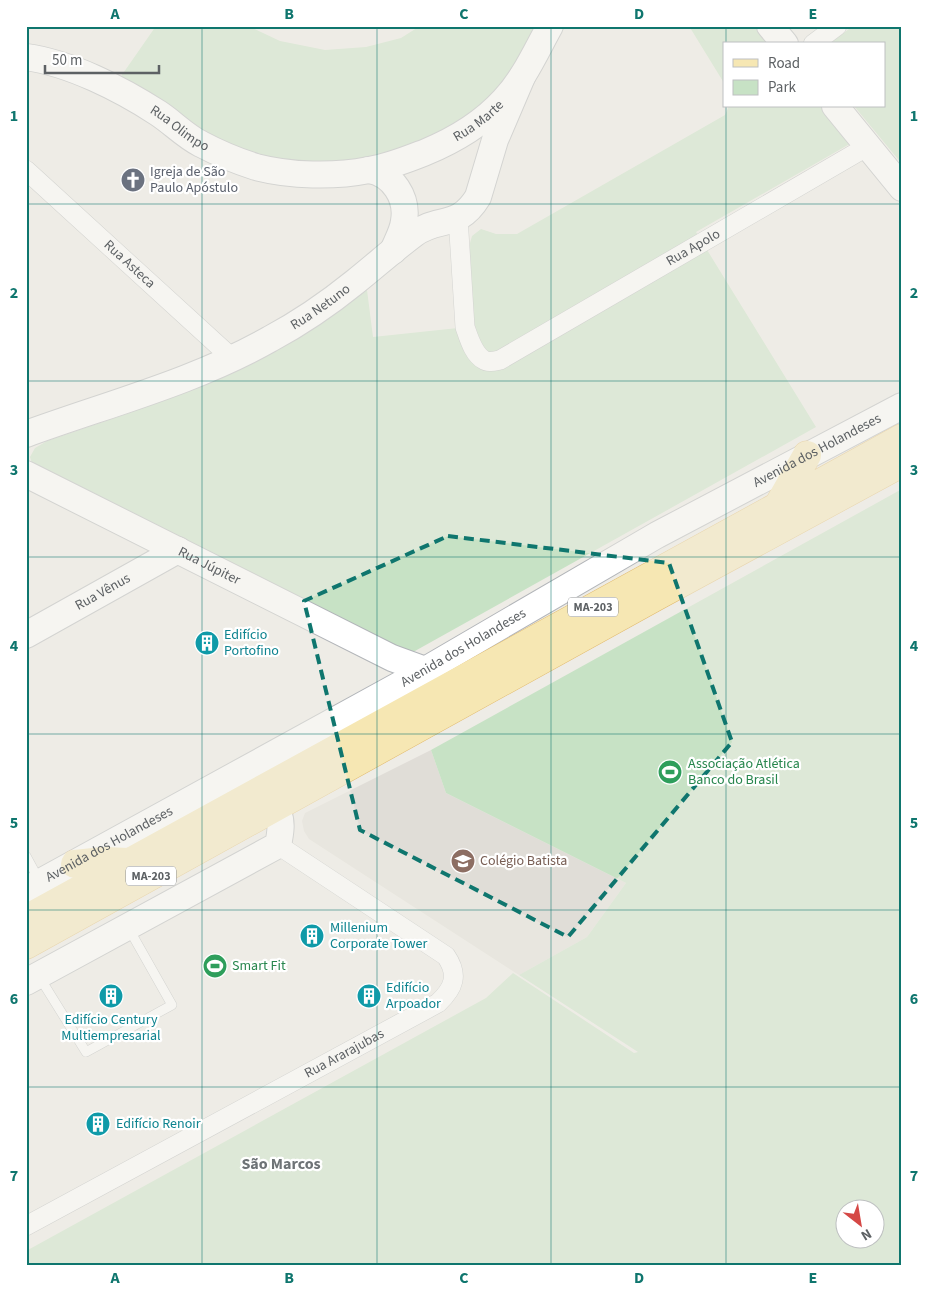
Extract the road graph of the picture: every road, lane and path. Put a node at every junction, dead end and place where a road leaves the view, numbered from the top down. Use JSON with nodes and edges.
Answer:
{"nodes":[{"id":1,"x":550,"y":26,"type":"edge"},
{"id":2,"x":770,"y":26,"type":"edge"},
{"id":3,"x":837,"y":26,"type":"edge"},
{"id":4,"x":782,"y":42,"type":"edge"},
{"id":5,"x":817,"y":42,"type":"edge"},
{"id":6,"x":26,"y":57,"type":"edge"},
{"id":7,"x":522,"y":77,"type":"junction"},
{"id":8,"x":838,"y":108,"type":"edge"},
{"id":9,"x":868,"y":146,"type":"junction"},
{"id":10,"x":26,"y":170,"type":"edge"},
{"id":11,"x":370,"y":170,"type":"junction"},
{"id":12,"x":902,"y":188,"type":"edge"},
{"id":13,"x":401,"y":196,"type":"junction"},
{"id":14,"x":448,"y":221,"type":"junction"},
{"id":15,"x":393,"y":250,"type":"junction"},
{"id":16,"x":233,"y":359,"type":"junction"},
{"id":17,"x":902,"y":406,"type":"edge"},
{"id":18,"x":31,"y":432,"type":"edge"},
{"id":19,"x":902,"y":438,"type":"edge"},
{"id":20,"x":808,"y":456,"type":"junction"},
{"id":21,"x":902,"y":462,"type":"edge"},
{"id":22,"x":28,"y":475,"type":"edge"},
{"id":23,"x":778,"y":506,"type":"junction"},
{"id":24,"x":178,"y":550,"type":"junction"},
{"id":25,"x":26,"y":635,"type":"edge"},
{"id":26,"x":414,"y":677,"type":"junction"},
{"id":27,"x":418,"y":716,"type":"junction"},
{"id":28,"x":266,"y":800,"type":"junction"},
{"id":29,"x":278,"y":845,"type":"junction"},
{"id":30,"x":26,"y":856,"type":"edge"},
{"id":31,"x":131,"y":862,"type":"junction"},
{"id":32,"x":76,"y":864,"type":"junction"},
{"id":33,"x":33,"y":886,"type":"edge"},
{"id":34,"x":26,"y":919,"type":"edge"},
{"id":35,"x":128,"y":927,"type":"junction"},
{"id":36,"x":26,"y":944,"type":"edge"},
{"id":37,"x":32,"y":979,"type":"edge"},
{"id":38,"x":26,"y":1226,"type":"edge"}],
"edges":[{"from":1,"to":7,"type":"street","name":"Rua Marte"},
{"from":2,"to":4,"type":"street"},
{"from":3,"to":5,"type":"street"},
{"from":6,"to":11,"type":"street","name":"Rua Olimpo"},
{"from":7,"to":11,"type":"street","name":"Rua Marte"},
{"from":7,"to":14,"type":"street","name":"Rua Netuno"},
{"from":8,"to":9,"type":"street"},
{"from":9,"to":12,"type":"street"},
{"from":9,"to":14,"type":"street","name":"Rua Apolo"},
{"from":10,"to":16,"type":"street","name":"Rua Asteca"},
{"from":11,"to":13,"type":"street"},
{"from":13,"to":14,"type":"street"},
{"from":13,"to":15,"type":"street"},
{"from":14,"to":15,"type":"street","name":"Rua Netuno"},
{"from":15,"to":16,"type":"street","name":"Rua Netuno"},
{"from":16,"to":18,"type":"street","name":"Rua Netuno"},
{"from":17,"to":20,"type":"street","name":"Avenida dos Holandeses"},
{"from":18,"to":22,"type":"street"},
{"from":19,"to":23,"type":"main road","name":"Avenida dos Holandeses","number":"MA-203"},
{"from":20,"to":23,"type":"main road"},
{"from":20,"to":26,"type":"street","name":"Avenida dos Holandeses"},
{"from":21,"to":27,"type":"main road","name":"Avenida dos Holandeses","number":"MA-203"},
{"from":22,"to":24,"type":"street","name":"Rua Júpiter"},
{"from":23,"to":27,"type":"main road","name":"Avenida dos Holandeses","number":"MA-203"},
{"from":24,"to":25,"type":"street","name":"Rua Vênus"},
{"from":24,"to":26,"type":"street","name":"Rua Júpiter"},
{"from":26,"to":27,"type":"street","name":"Rua Júpiter"},
{"from":26,"to":32,"type":"street","name":"Avenida dos Holandeses"},
{"from":27,"to":28,"type":"main road","name":"Avenida dos Holandeses","number":"MA-203"},
{"from":28,"to":29,"type":"street"},
{"from":28,"to":31,"type":"main road","name":"Avenida dos Holandeses","number":"MA-203"},
{"from":28,"to":36,"type":"main road","name":"Avenida dos Holandeses","number":"MA-203"},
{"from":29,"to":35,"type":"street"},
{"from":29,"to":38,"type":"street","name":"Rua Ararajubas"},
{"from":30,"to":33,"type":"lane"},
{"from":31,"to":32,"type":"main road"},
{"from":31,"to":34,"type":"main road","name":"Avenida dos Holandeses","number":"MA-203"},
{"from":32,"to":33,"type":"street","name":"Avenida dos Holandeses"},
{"from":35,"to":37,"type":"street"},
{"from":35,"to":37,"type":"lane"}]}
